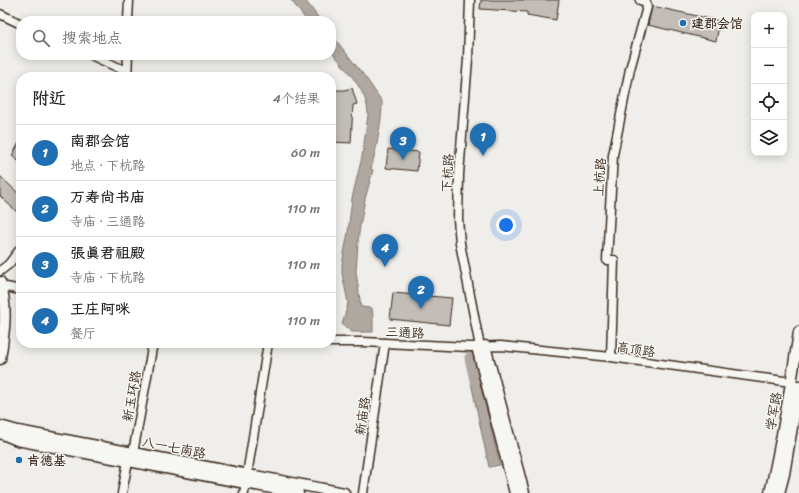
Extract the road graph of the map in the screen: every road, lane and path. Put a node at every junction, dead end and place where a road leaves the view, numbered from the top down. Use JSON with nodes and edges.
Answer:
{"nodes":[{"id":1,"x":129,"y":0,"type":"edge"},
{"id":2,"x":470,"y":0,"type":"edge"},
{"id":3,"x":640,"y":0,"type":"edge"},
{"id":4,"x":0,"y":14,"type":"edge"},
{"id":5,"x":128,"y":16,"type":"edge"},
{"id":6,"x":16,"y":22,"type":"edge"},
{"id":7,"x":100,"y":60,"type":"edge"},
{"id":8,"x":128,"y":60,"type":"edge"},
{"id":9,"x":123,"y":72,"type":"edge"},
{"id":10,"x":127,"y":72,"type":"edge"},
{"id":11,"x":16,"y":255,"type":"edge"},
{"id":12,"x":0,"y":271,"type":"edge"},
{"id":13,"x":1,"y":284,"type":"edge"},
{"id":14,"x":16,"y":288,"type":"edge"},
{"id":15,"x":799,"y":332,"type":"edge"},
{"id":16,"x":336,"y":342,"type":"edge"},
{"id":17,"x":385,"y":343,"type":"junction"},
{"id":18,"x":481,"y":346,"type":"junction"},
{"id":19,"x":151,"y":348,"type":"edge"},
{"id":20,"x":267,"y":348,"type":"edge"},
{"id":21,"x":611,"y":357,"type":"junction"},
{"id":22,"x":0,"y":359,"type":"edge"},
{"id":23,"x":795,"y":384,"type":"edge"},
{"id":24,"x":0,"y":426,"type":"edge"},
{"id":25,"x":0,"y":433,"type":"edge"},
{"id":26,"x":130,"y":457,"type":"junction"},
{"id":27,"x":246,"y":484,"type":"edge"},
{"id":28,"x":122,"y":493,"type":"edge"},
{"id":29,"x":298,"y":493,"type":"edge"},
{"id":30,"x":344,"y":493,"type":"edge"},
{"id":31,"x":363,"y":493,"type":"edge"},
{"id":32,"x":514,"y":493,"type":"edge"},
{"id":33,"x":524,"y":493,"type":"edge"},
{"id":34,"x":770,"y":493,"type":"edge"},
{"id":35,"x":779,"y":493,"type":"edge"}],
"edges":[{"from":1,"to":5,"type":"street"},
{"from":2,"to":18,"type":"street","name":"下杭路"},
{"from":3,"to":21,"type":"street","name":"上杭路"},
{"from":4,"to":6,"type":"street"},
{"from":7,"to":9,"type":"street"},
{"from":8,"to":10,"type":"street"},
{"from":11,"to":12,"type":"street"},
{"from":13,"to":14,"type":"street"},
{"from":13,"to":22,"type":"main road"},
{"from":15,"to":23,"type":"main road","name":"学军路"},
{"from":16,"to":17,"type":"street","name":"三通路"},
{"from":17,"to":18,"type":"street","name":"三通路"},
{"from":17,"to":31,"type":"street","name":"新庙路"},
{"from":18,"to":21,"type":"street","name":"高顶路"},
{"from":18,"to":32,"type":"main road","name":"下杭路"},
{"from":18,"to":33,"type":"main road","name":"下杭路"},
{"from":19,"to":26,"type":"street","name":"新玉环路"},
{"from":20,"to":27,"type":"street"},
{"from":21,"to":23,"type":"street","name":"高顶路"},
{"from":23,"to":34,"type":"main road","name":"学军路"},
{"from":23,"to":35,"type":"main road","name":"学军路"},
{"from":24,"to":26,"type":"main road","name":"八一七南路"},
{"from":25,"to":26,"type":"main road","name":"八一七南路"},
{"from":26,"to":27,"type":"main road","name":"八一七南路"},
{"from":26,"to":28,"type":"street","name":"新玉环路"},
{"from":27,"to":29,"type":"main road","name":"八一七南路"},
{"from":27,"to":30,"type":"main road","name":"八一七南路"}]}
